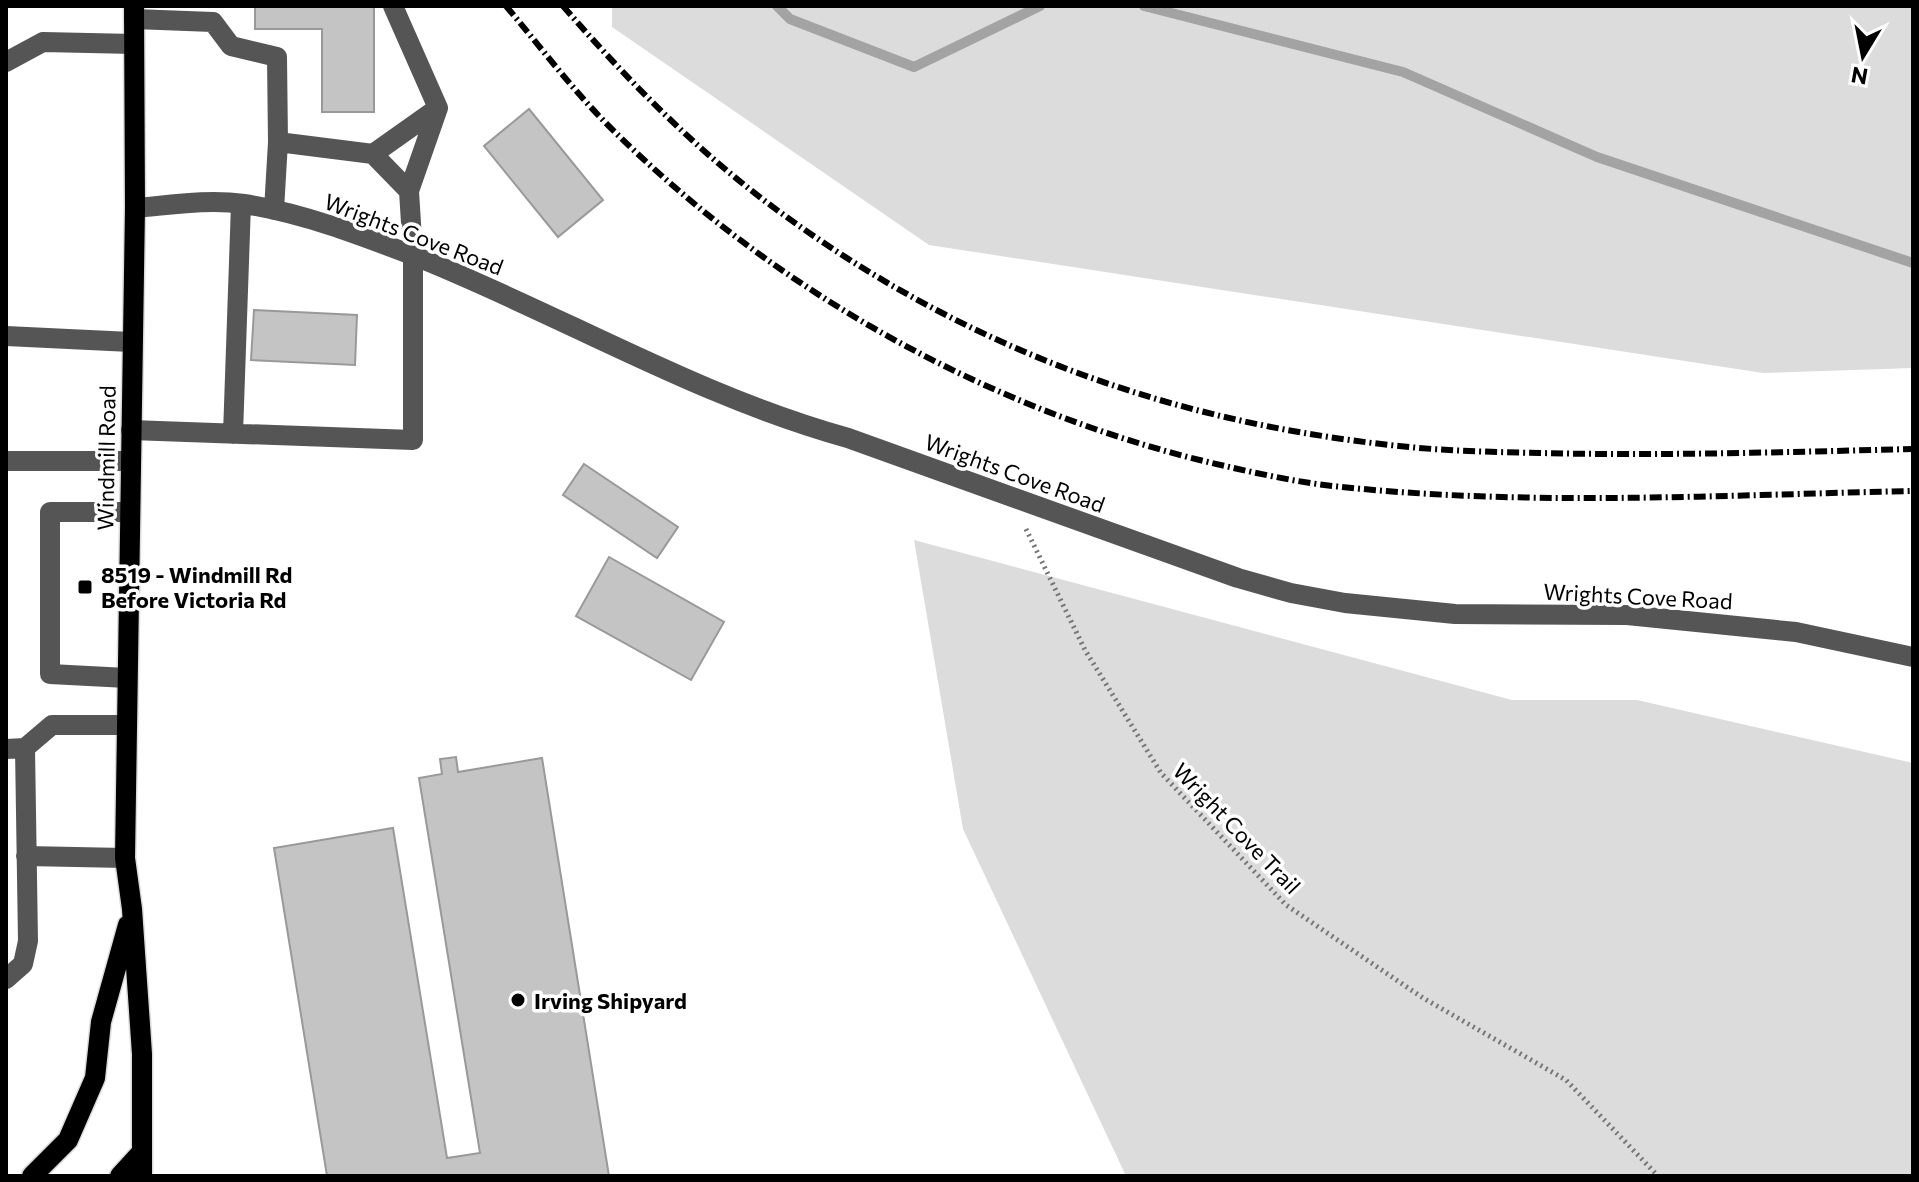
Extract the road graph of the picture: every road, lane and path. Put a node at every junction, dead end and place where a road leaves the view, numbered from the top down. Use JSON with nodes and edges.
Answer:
{"nodes":[{"id":1,"x":393,"y":6,"type":"edge"},
{"id":2,"x":134,"y":12,"type":"edge"},
{"id":3,"x":134,"y":44,"type":"junction"},
{"id":4,"x":6,"y":62,"type":"edge"},
{"id":5,"x":438,"y":108,"type":"junction"},
{"id":6,"x":278,"y":142,"type":"junction"},
{"id":7,"x":373,"y":154,"type":"junction"},
{"id":8,"x":409,"y":191,"type":"junction"},
{"id":9,"x":241,"y":204,"type":"junction"},
{"id":10,"x":135,"y":208,"type":"junction"},
{"id":11,"x":274,"y":210,"type":"junction"},
{"id":12,"x":413,"y":255,"type":"junction"},
{"id":13,"x":6,"y":336,"type":"edge"},
{"id":14,"x":131,"y":342,"type":"junction"},
{"id":15,"x":131,"y":430,"type":"junction"},
{"id":16,"x":233,"y":434,"type":"junction"},
{"id":17,"x":6,"y":461,"type":"edge"},
{"id":18,"x":130,"y":461,"type":"junction"},
{"id":19,"x":1009,"y":496,"type":"junction"},
{"id":20,"x":130,"y":512,"type":"junction"},
{"id":21,"x":1913,"y":657,"type":"edge"},
{"id":22,"x":127,"y":678,"type":"junction"},
{"id":23,"x":126,"y":725,"type":"junction"},
{"id":24,"x":16,"y":748,"type":"edge"},
{"id":25,"x":26,"y":856,"type":"junction"},
{"id":26,"x":125,"y":858,"type":"junction"},
{"id":27,"x":132,"y":909,"type":"junction"},
{"id":28,"x":6,"y":979,"type":"edge"},
{"id":29,"x":141,"y":1153,"type":"junction"},
{"id":30,"x":32,"y":1176,"type":"edge"},
{"id":31,"x":120,"y":1176,"type":"edge"},
{"id":32,"x":142,"y":1176,"type":"edge"},
{"id":33,"x":1658,"y":1176,"type":"edge"}],
"edges":[{"from":1,"to":5,"type":"street"},
{"from":2,"to":3,"type":"main road","name":"Windmill Road"},
{"from":2,"to":6,"type":"street"},
{"from":3,"to":4,"type":"street"},
{"from":3,"to":10,"type":"main road","name":"Windmill Road"},
{"from":5,"to":7,"type":"street"},
{"from":5,"to":8,"type":"street"},
{"from":6,"to":7,"type":"street"},
{"from":6,"to":11,"type":"street"},
{"from":7,"to":8,"type":"street"},
{"from":8,"to":12,"type":"street"},
{"from":9,"to":10,"type":"street","name":"Wrights Cove Road"},
{"from":9,"to":11,"type":"street","name":"Wrights Cove Road"},
{"from":9,"to":16,"type":"street"},
{"from":10,"to":14,"type":"main road","name":"Windmill Road"},
{"from":11,"to":12,"type":"street","name":"Wrights Cove Road"},
{"from":12,"to":16,"type":"street"},
{"from":12,"to":19,"type":"street","name":"Wrights Cove Road"},
{"from":13,"to":14,"type":"street"},
{"from":14,"to":15,"type":"main road","name":"Windmill Road"},
{"from":15,"to":16,"type":"street"},
{"from":15,"to":18,"type":"main road","name":"Windmill Road"},
{"from":17,"to":18,"type":"street"},
{"from":18,"to":20,"type":"main road","name":"Windmill Road"},
{"from":19,"to":21,"type":"street","name":"Wrights Cove Road"},
{"from":19,"to":33,"type":"path","name":"Wright Cove Trail"},
{"from":20,"to":22,"type":"main road","name":"Windmill Road"},
{"from":20,"to":22,"type":"street"},
{"from":22,"to":23,"type":"main road","name":"Windmill Road"},
{"from":23,"to":24,"type":"street"},
{"from":23,"to":26,"type":"main road","name":"Windmill Road"},
{"from":24,"to":25,"type":"street"},
{"from":25,"to":26,"type":"street"},
{"from":25,"to":28,"type":"street"},
{"from":26,"to":27,"type":"main road","name":"Windmill Road"},
{"from":27,"to":29,"type":"main road","name":"Windmill Road"},
{"from":27,"to":30,"type":"main road","name":"Windmill Road"},
{"from":29,"to":31,"type":"main road"},
{"from":29,"to":32,"type":"main road","name":"Windmill Road"}]}
